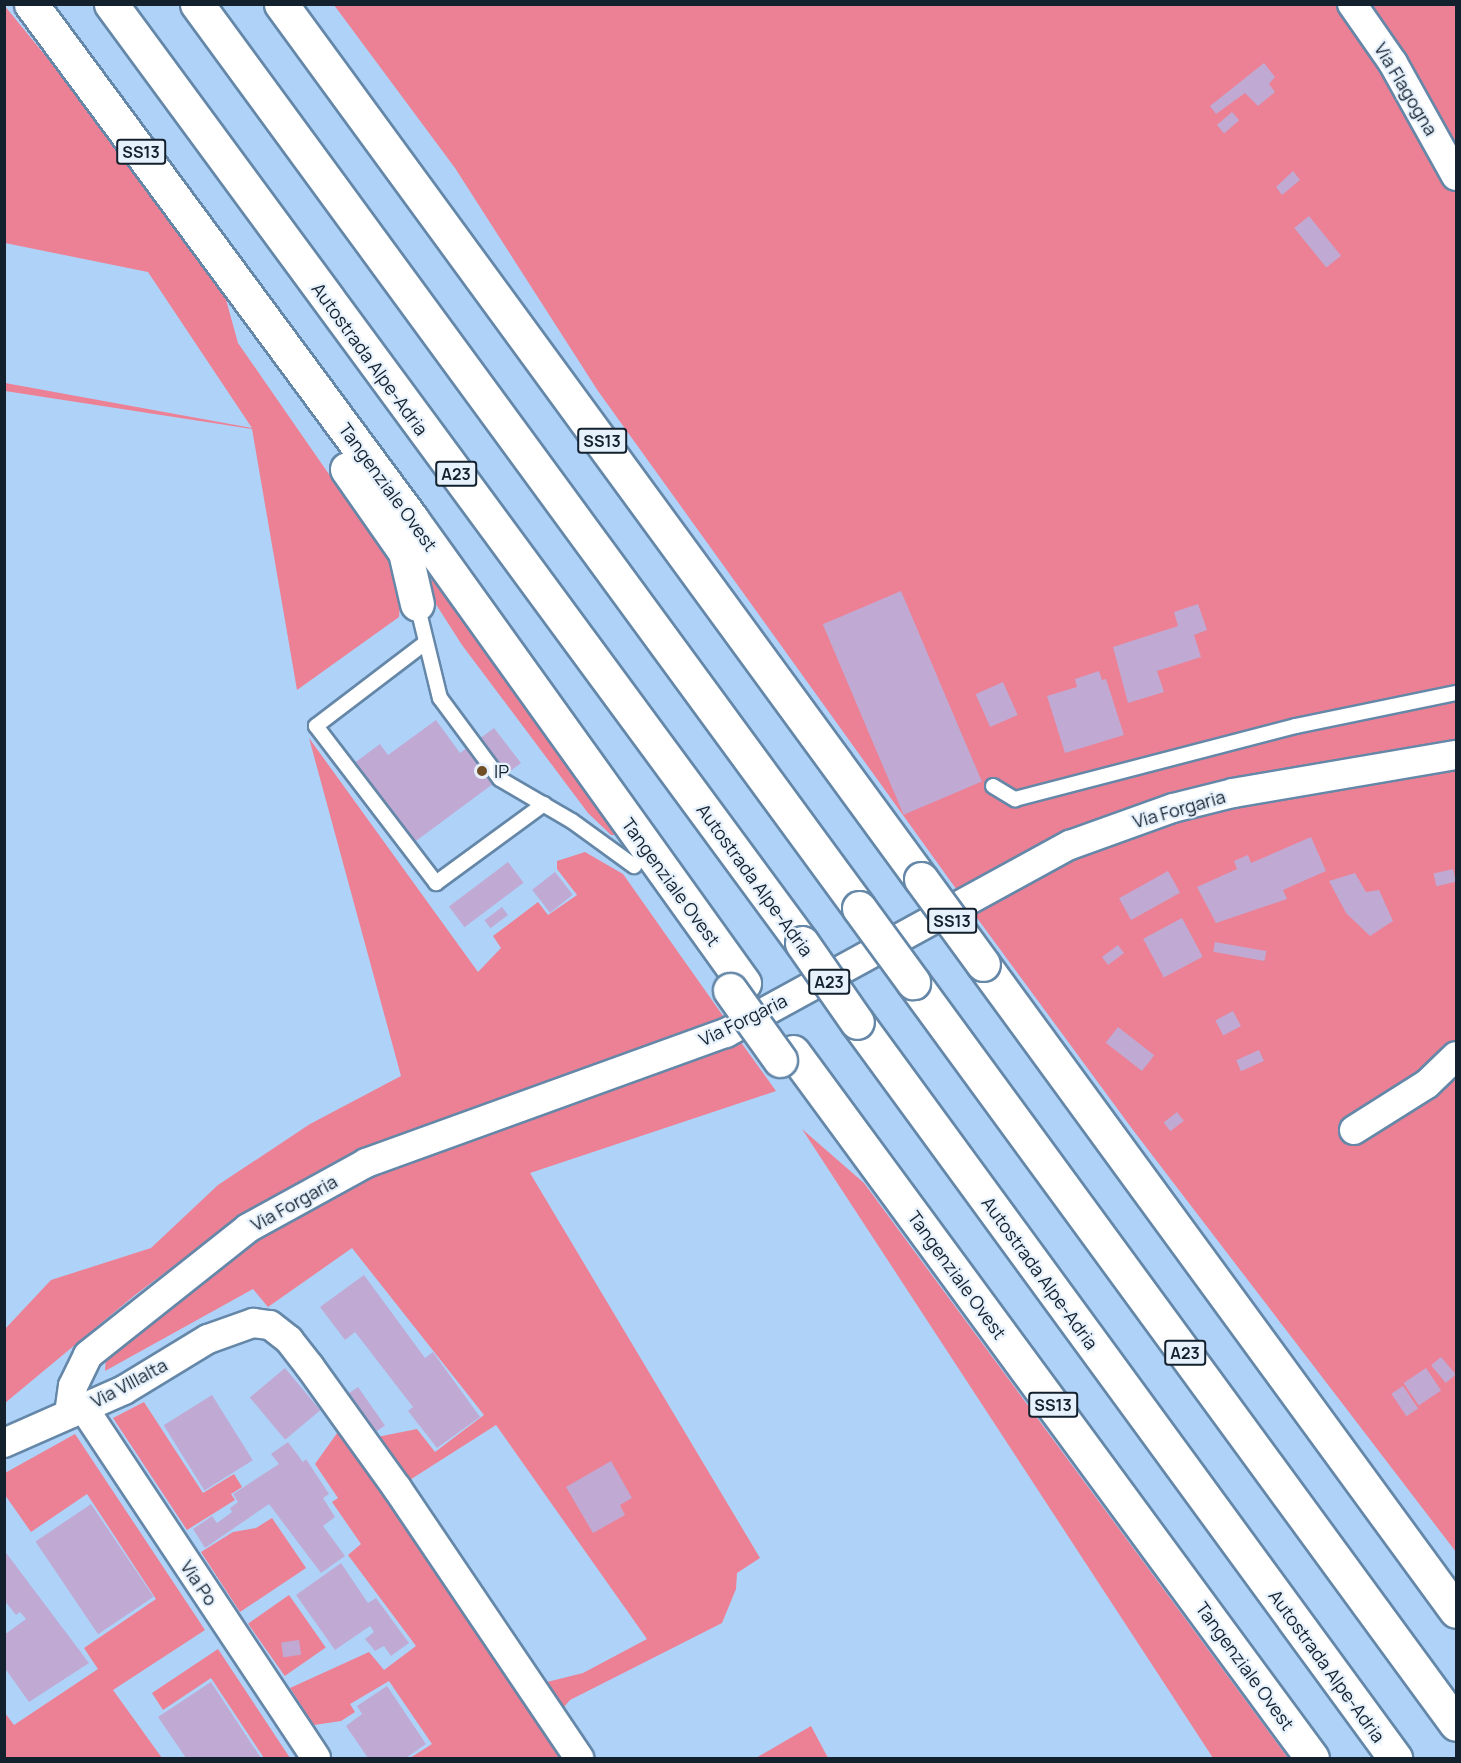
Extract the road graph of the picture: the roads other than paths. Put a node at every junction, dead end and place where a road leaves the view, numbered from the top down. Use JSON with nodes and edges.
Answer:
{"nodes":[{"id":1,"x":31,"y":4,"type":"edge"},
{"id":2,"x":111,"y":4,"type":"edge"},
{"id":3,"x":196,"y":4,"type":"edge"},
{"id":4,"x":281,"y":4,"type":"edge"},
{"id":5,"x":290,"y":4,"type":"edge"},
{"id":6,"x":1352,"y":4,"type":"edge"},
{"id":7,"x":312,"y":45,"type":"junction"},
{"id":8,"x":1456,"y":176,"type":"edge"},
{"id":9,"x":249,"y":300,"type":"junction"},
{"id":10,"x":417,"y":604,"type":"joint"},
{"id":11,"x":425,"y":643,"type":"junction"},
{"id":12,"x":1456,"y":693,"type":"edge"},
{"id":13,"x":1456,"y":755,"type":"edge"},
{"id":14,"x":993,"y":786,"type":"dead end"},
{"id":15,"x":544,"y":804,"type":"junction"},
{"id":16,"x":634,"y":866,"type":"joint"},
{"id":17,"x":737,"y":986,"type":"junction"},
{"id":18,"x":1456,"y":1056,"type":"edge"},
{"id":19,"x":1354,"y":1130,"type":"dead end"},
{"id":20,"x":76,"y":1410,"type":"junction"},
{"id":21,"x":4,"y":1443,"type":"edge"},
{"id":22,"x":1456,"y":1611,"type":"edge"},
{"id":23,"x":1456,"y":1724,"type":"edge"},
{"id":24,"x":316,"y":1758,"type":"edge"},
{"id":25,"x":579,"y":1758,"type":"edge"},
{"id":26,"x":1312,"y":1758,"type":"edge"},
{"id":27,"x":1395,"y":1758,"type":"edge"}],
"edges":[{"from":1,"to":9,"type":"highway","name":"Tangenziale Ovest","number":"SS13"},
{"from":2,"to":27,"type":"highway","name":"Autostrada Alpe-Adria","number":"A23","bridge":true},
{"from":3,"to":23,"type":"highway","number":"A23","bridge":true},
{"from":4,"to":7,"type":"highway","number":"SS13"},
{"from":5,"to":7,"type":"highway"},
{"from":6,"to":8,"type":"street","name":"Via Flagogna"},
{"from":7,"to":22,"type":"highway","number":"SS13","bridge":true},
{"from":9,"to":10,"type":"highway"},
{"from":9,"to":17,"type":"highway","name":"Tangenziale Ovest","number":"SS13"},
{"from":10,"to":11,"type":"lane"},
{"from":11,"to":15,"type":"lane"},
{"from":11,"to":15,"type":"lane"},
{"from":12,"to":14,"type":"lane"},
{"from":13,"to":20,"type":"street","name":"Via Forgaria"},
{"from":15,"to":16,"type":"lane"},
{"from":16,"to":17,"type":"highway"},
{"from":17,"to":26,"type":"highway","name":"Tangenziale Ovest","number":"SS13"},
{"from":18,"to":19,"type":"street"},
{"from":20,"to":21,"type":"street","name":"Via VIllalta"},
{"from":20,"to":24,"type":"street","name":"Via Po"},
{"from":20,"to":25,"type":"street","name":"Via VIllalta"}]}
